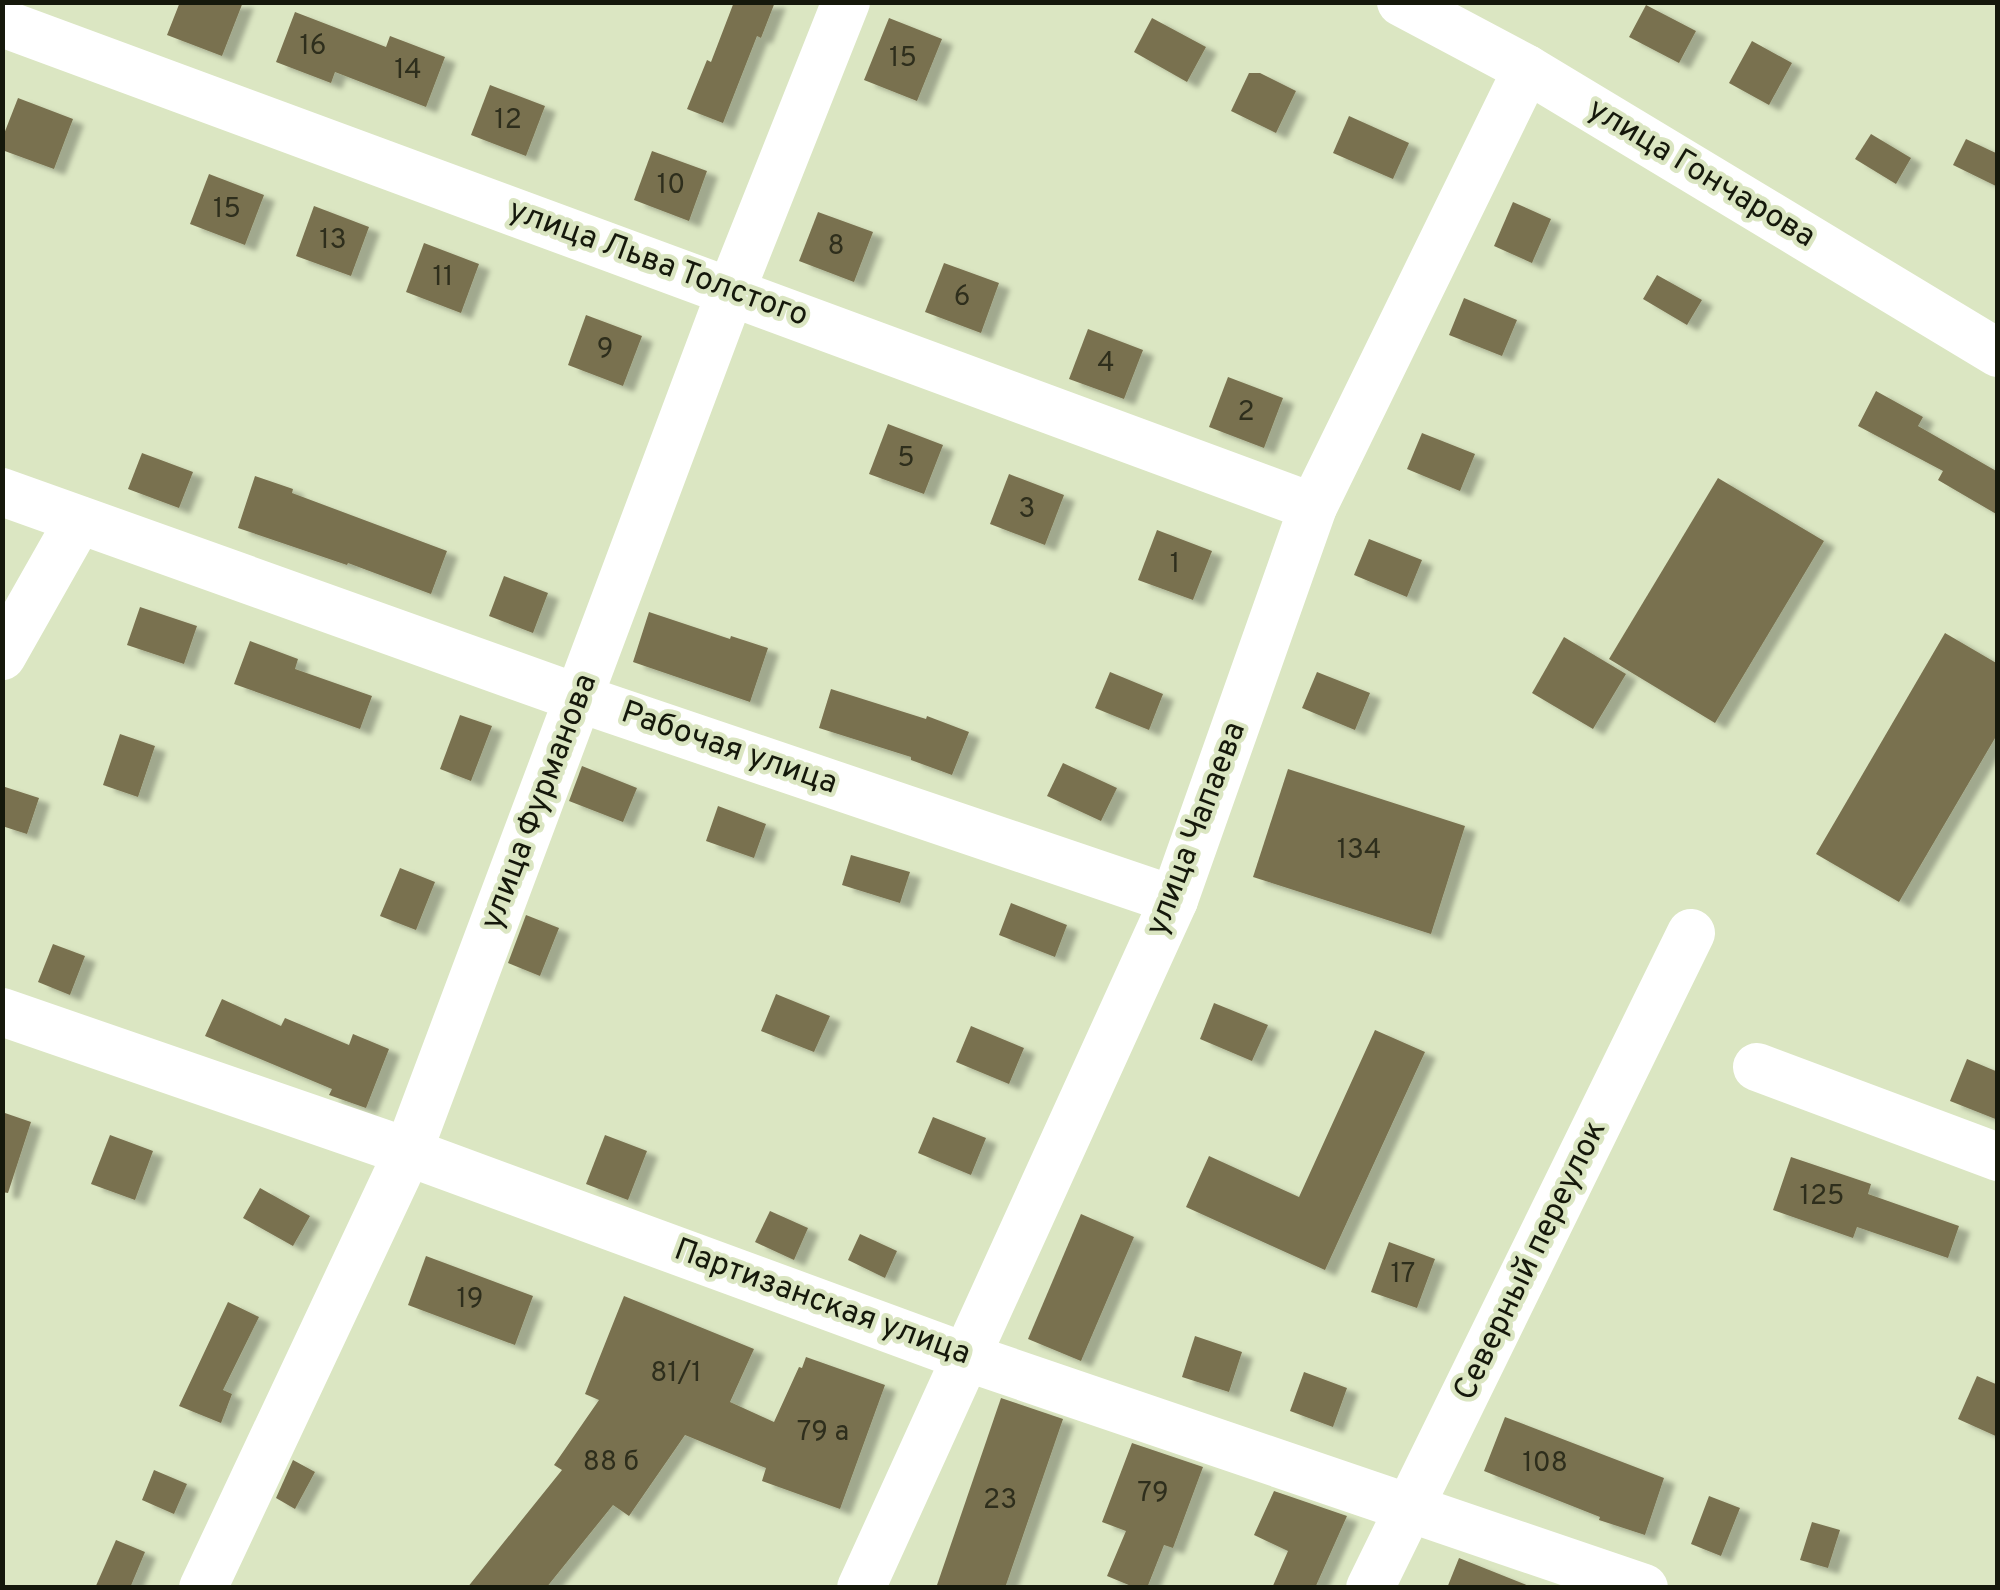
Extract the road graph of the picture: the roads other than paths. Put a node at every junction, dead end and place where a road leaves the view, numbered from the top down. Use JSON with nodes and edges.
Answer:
{"nodes":[{"id":1,"x":846,"y":2,"type":"edge"},
{"id":2,"x":1401,"y":2,"type":"edge"},
{"id":3,"x":7,"y":22,"type":"edge"},
{"id":4,"x":1527,"y":68,"type":"junction"},
{"id":5,"x":731,"y":291,"type":"junction"},
{"id":6,"x":1994,"y":343,"type":"edge"},
{"id":7,"x":2,"y":492,"type":"edge"},
{"id":8,"x":1314,"y":507,"type":"junction"},
{"id":9,"x":79,"y":520,"type":"junction"},
{"id":10,"x":2,"y":656,"type":"edge"},
{"id":11,"x":578,"y":698,"type":"junction"},
{"id":12,"x":1174,"y":900,"type":"junction"},
{"id":13,"x":1691,"y":933,"type":"dead end"},
{"id":14,"x":2,"y":1012,"type":"edge"},
{"id":15,"x":1758,"y":1067,"type":"dead end"},
{"id":16,"x":408,"y":1152,"type":"junction"},
{"id":17,"x":1998,"y":1157,"type":"edge"},
{"id":18,"x":966,"y":1356,"type":"junction"},
{"id":19,"x":1410,"y":1508,"type":"junction"},
{"id":20,"x":203,"y":1588,"type":"edge"},
{"id":21,"x":861,"y":1588,"type":"edge"},
{"id":22,"x":1370,"y":1588,"type":"edge"},
{"id":23,"x":1644,"y":1588,"type":"edge"}],
"edges":[{"from":1,"to":5,"type":"street","name":"улица Фурманова"},
{"from":2,"to":4,"type":"street","name":"улица Гончарова"},
{"from":3,"to":5,"type":"street","name":"улица Льва Толстого"},
{"from":4,"to":6,"type":"street","name":"улица Гончарова"},
{"from":4,"to":8,"type":"street","name":"улица Чапаева"},
{"from":5,"to":8,"type":"street","name":"улица Льва Толстого"},
{"from":5,"to":11,"type":"street","name":"улица Фурманова"},
{"from":7,"to":9,"type":"street","name":"Рабочая улица"},
{"from":8,"to":12,"type":"street","name":"улица Чапаева"},
{"from":9,"to":10,"type":"street"},
{"from":9,"to":11,"type":"street","name":"Рабочая улица"},
{"from":11,"to":12,"type":"street","name":"Рабочая улица"},
{"from":11,"to":16,"type":"street","name":"улица Фурманова"},
{"from":12,"to":18,"type":"street","name":"улица Чапаева"},
{"from":13,"to":19,"type":"street","name":"Северный переулок"},
{"from":14,"to":16,"type":"street","name":"Партизанская улица"},
{"from":15,"to":17,"type":"street"},
{"from":16,"to":18,"type":"street","name":"Партизанская улица"},
{"from":16,"to":20,"type":"street","name":"улица Фурманова"},
{"from":18,"to":19,"type":"street","name":"Партизанская улица"},
{"from":18,"to":21,"type":"street","name":"улица Чапаева"},
{"from":19,"to":22,"type":"street","name":"Северный переулок"},
{"from":19,"to":23,"type":"street","name":"Партизанская улица"}]}
